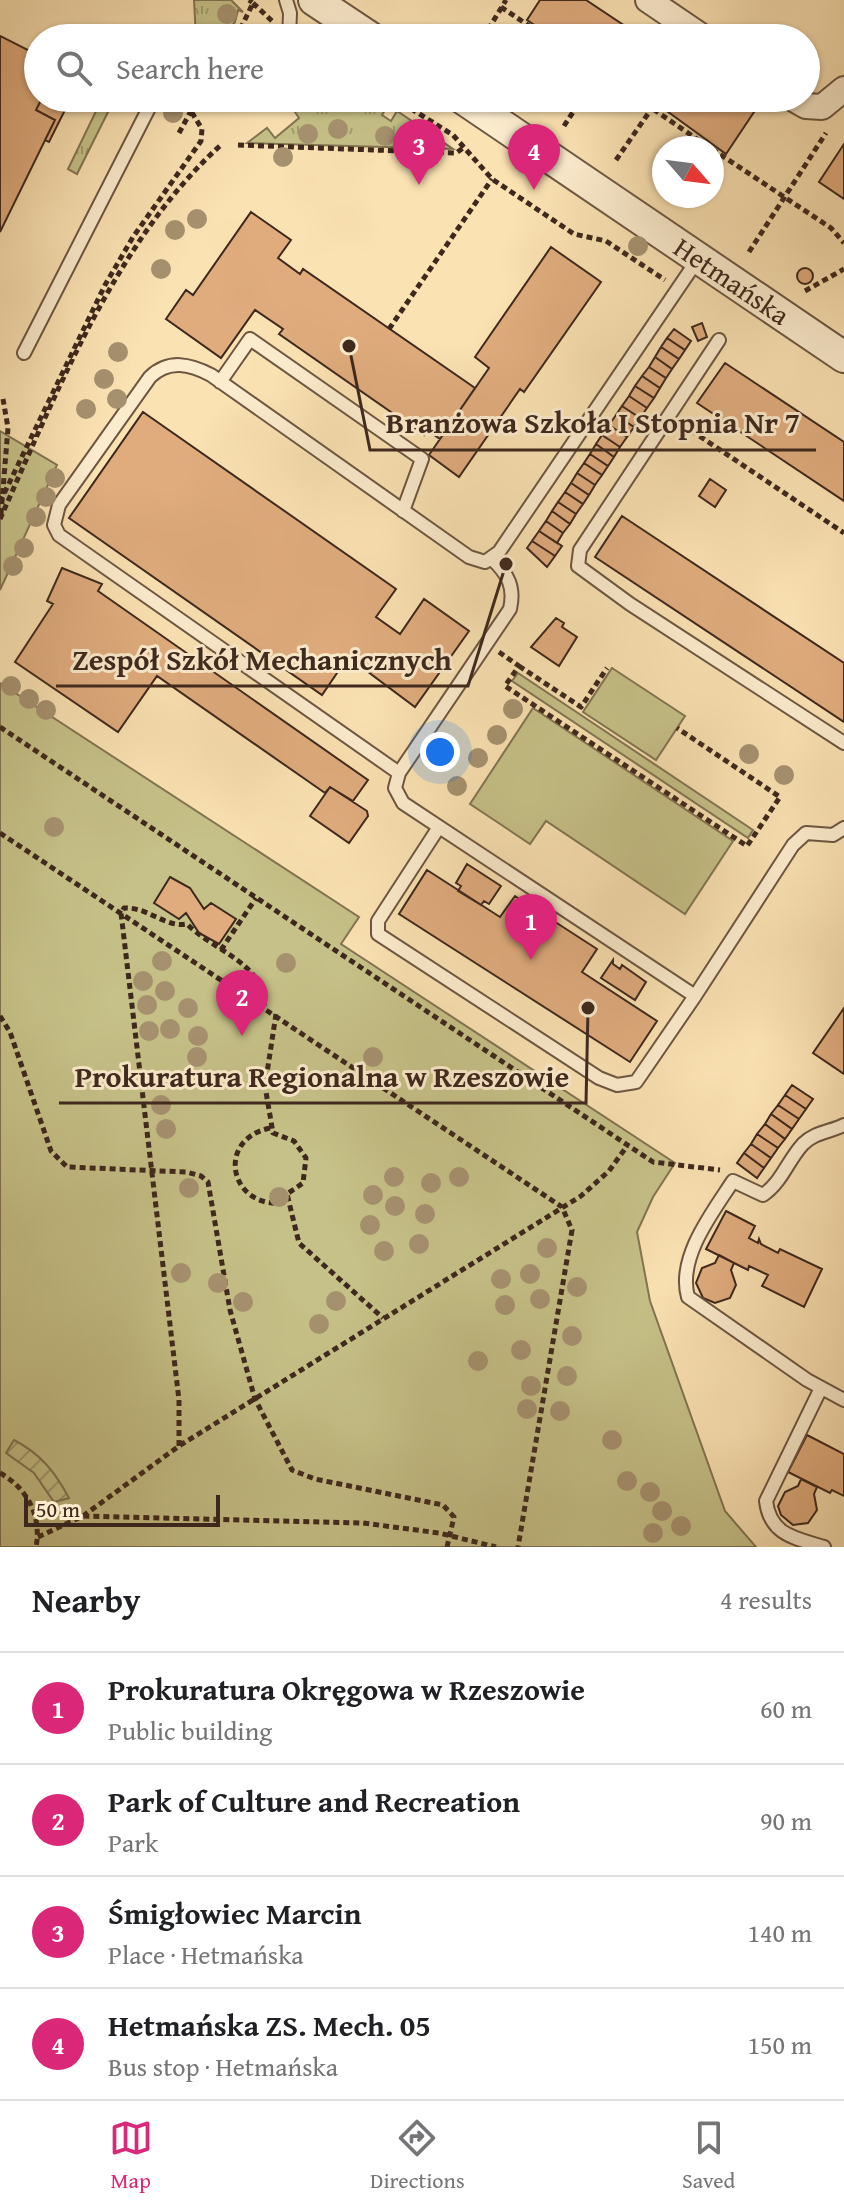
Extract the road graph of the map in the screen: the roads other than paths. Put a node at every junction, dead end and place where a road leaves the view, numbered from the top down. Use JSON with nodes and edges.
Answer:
{"nodes":[{"id":1,"x":286,"y":0,"type":"edge"},
{"id":2,"x":314,"y":0,"type":"edge"},
{"id":3,"x":648,"y":0,"type":"edge"},
{"id":4,"x":347,"y":17,"type":"edge"},
{"id":5,"x":290,"y":24,"type":"edge"},
{"id":6,"x":683,"y":24,"type":"edge"},
{"id":7,"x":844,"y":89,"type":"edge"},
{"id":8,"x":820,"y":107,"type":"edge"},
{"id":9,"x":147,"y":112,"type":"edge"},
{"id":10,"x":483,"y":112,"type":"edge"},
{"id":11,"x":698,"y":259,"type":"junction"},
{"id":12,"x":719,"y":340,"type":"dead end"},
{"id":13,"x":24,"y":353,"type":"dead end"},
{"id":14,"x":844,"y":357,"type":"edge"},
{"id":15,"x":220,"y":382,"type":"junction"},
{"id":16,"x":403,"y":511,"type":"junction"},
{"id":17,"x":492,"y":559,"type":"junction"},
{"id":18,"x":844,"y":743,"type":"edge"},
{"id":19,"x":399,"y":773,"type":"junction"},
{"id":20,"x":439,"y":827,"type":"junction"},
{"id":21,"x":844,"y":828,"type":"edge"},
{"id":22,"x":695,"y":996,"type":"junction"},
{"id":23,"x":844,"y":1125,"type":"edge"},
{"id":24,"x":821,"y":1388,"type":"junction"},
{"id":25,"x":844,"y":1400,"type":"edge"},
{"id":26,"x":824,"y":1547,"type":"edge"}],
"edges":[{"from":1,"to":5,"type":"lane"},
{"from":2,"to":4,"type":"street"},
{"from":3,"to":6,"type":"street"},
{"from":7,"to":8,"type":"street"},
{"from":9,"to":13,"type":"lane"},
{"from":10,"to":11,"type":"street","name":"Hetmańska"},
{"from":11,"to":14,"type":"street","name":"Hetmańska"},
{"from":11,"to":17,"type":"lane"},
{"from":12,"to":18,"type":"lane"},
{"from":15,"to":16,"type":"lane"},
{"from":15,"to":16,"type":"lane"},
{"from":15,"to":19,"type":"lane"},
{"from":16,"to":17,"type":"lane"},
{"from":17,"to":19,"type":"lane"},
{"from":19,"to":20,"type":"lane"},
{"from":20,"to":22,"type":"lane"},
{"from":20,"to":22,"type":"lane"},
{"from":21,"to":22,"type":"lane"},
{"from":23,"to":24,"type":"lane"},
{"from":24,"to":25,"type":"lane"},
{"from":24,"to":26,"type":"lane"}]}
